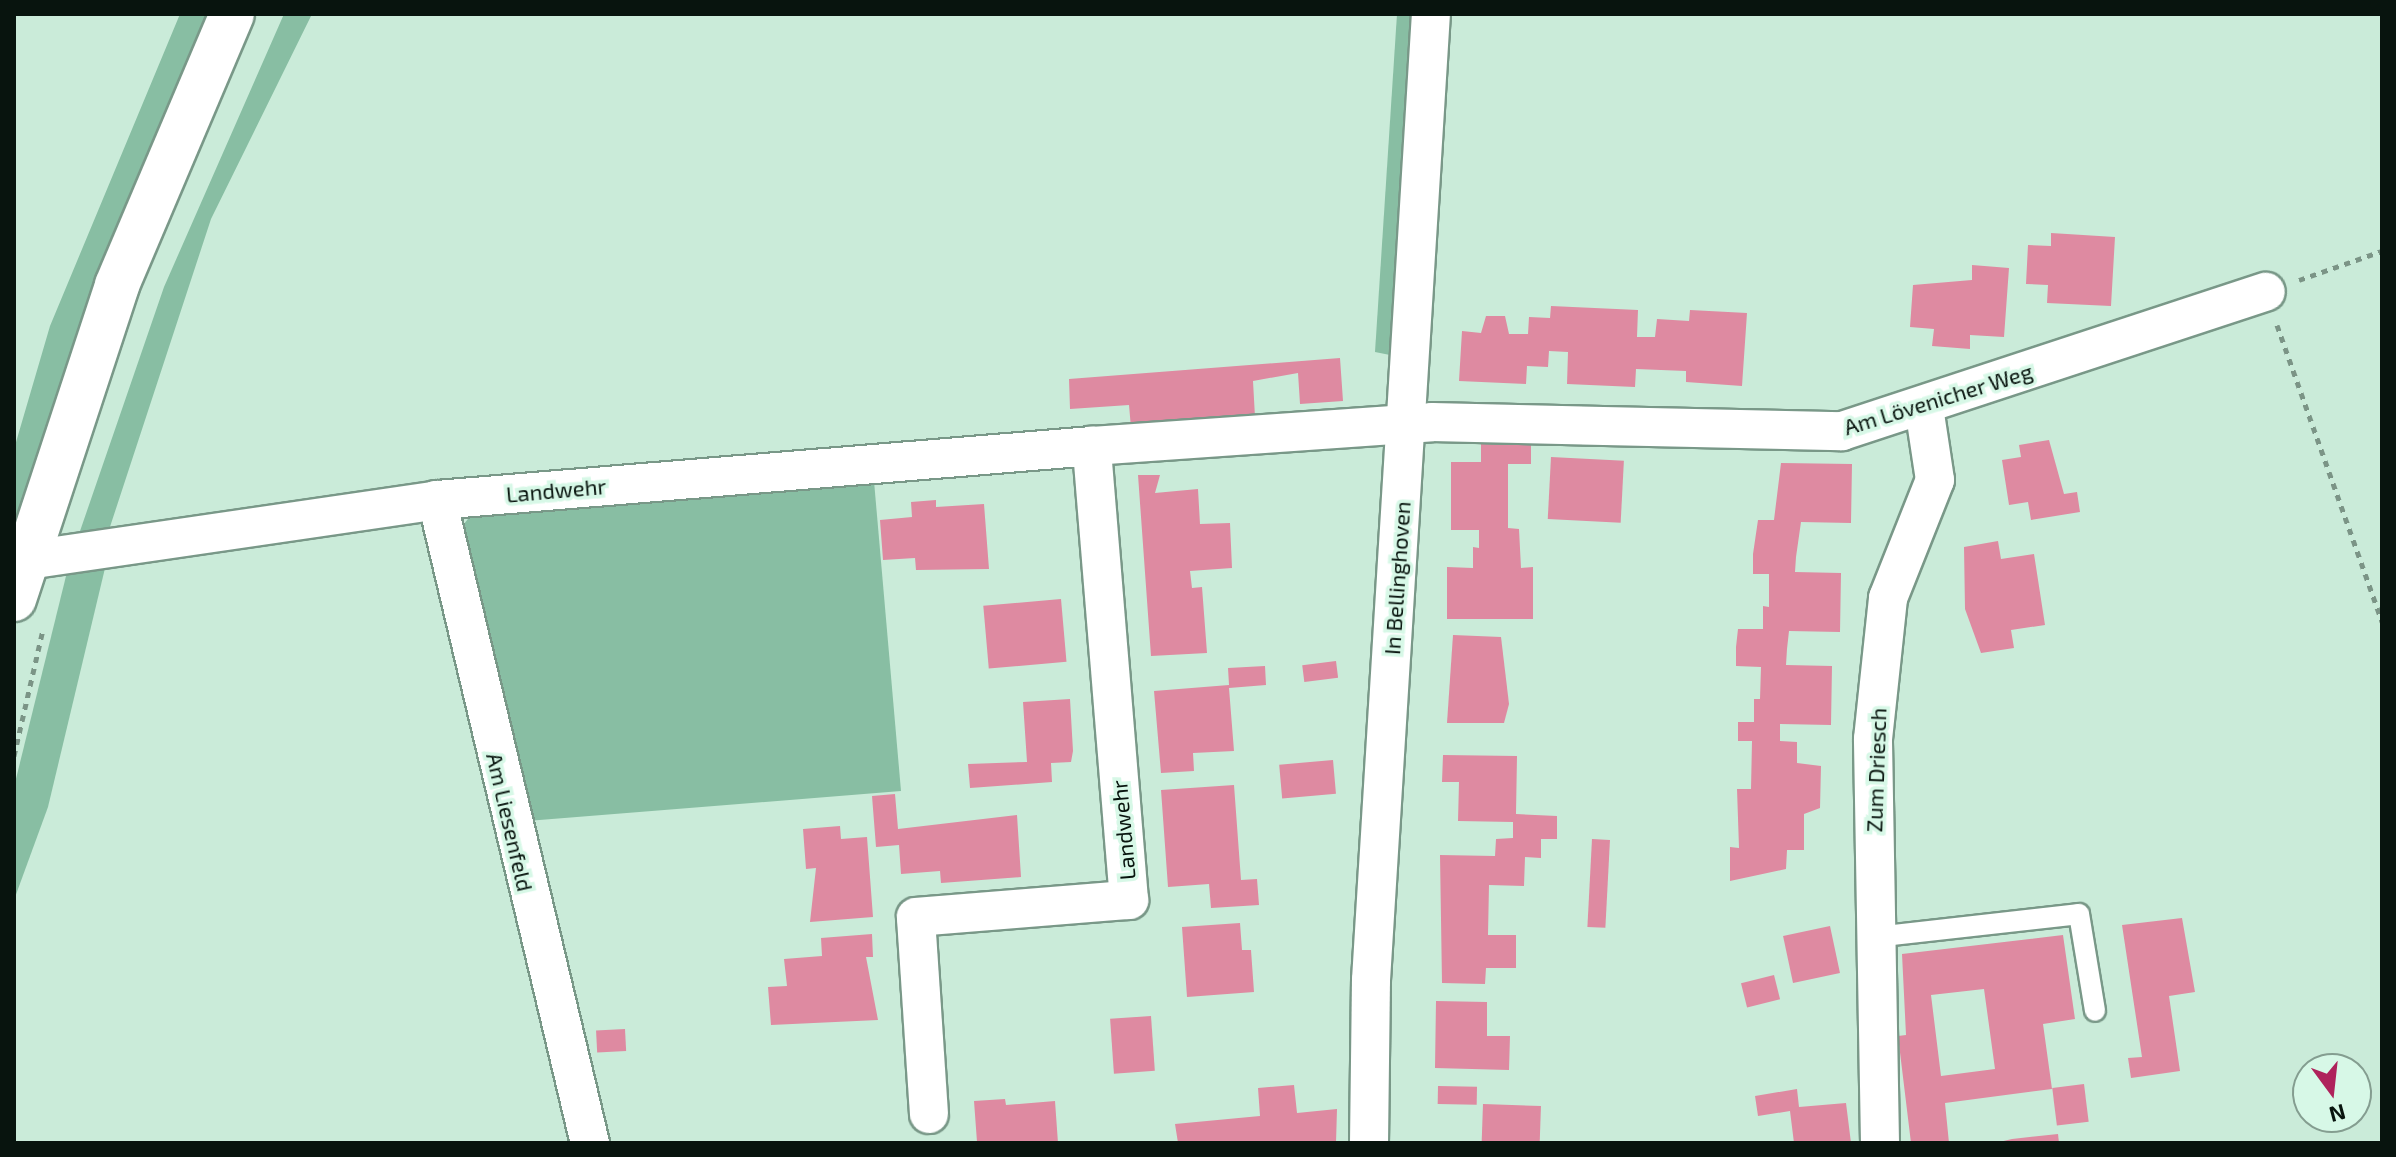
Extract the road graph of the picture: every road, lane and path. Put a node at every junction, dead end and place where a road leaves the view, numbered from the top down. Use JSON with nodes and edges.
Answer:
{"nodes":[{"id":1,"x":232,"y":14,"type":"edge"},
{"id":2,"x":1431,"y":14,"type":"edge"},
{"id":3,"x":2382,"y":251,"type":"edge"},
{"id":4,"x":2266,"y":292,"type":"junction"},
{"id":5,"x":1924,"y":407,"type":"junction"},
{"id":6,"x":1406,"y":429,"type":"junction"},
{"id":7,"x":1092,"y":446,"type":"junction"},
{"id":8,"x":437,"y":500,"type":"junction"},
{"id":9,"x":24,"y":584,"type":"edge"},
{"id":10,"x":2382,"y":622,"type":"edge"},
{"id":11,"x":14,"y":756,"type":"edge"},
{"id":12,"x":1875,"y":937,"type":"junction"},
{"id":13,"x":2095,"y":1011,"type":"dead end"},
{"id":14,"x":929,"y":1114,"type":"dead end"},
{"id":15,"x":590,"y":1143,"type":"edge"},
{"id":16,"x":1369,"y":1143,"type":"edge"},
{"id":17,"x":1880,"y":1143,"type":"edge"}],
"edges":[{"from":1,"to":9,"type":"main road"},
{"from":2,"to":6,"type":"street","name":"In Bellinghoven"},
{"from":3,"to":4,"type":"path"},
{"from":4,"to":5,"type":"street","name":"Am Lövenicher Weg"},
{"from":4,"to":10,"type":"path"},
{"from":5,"to":6,"type":"street","name":"Am Lövenicher Weg"},
{"from":5,"to":12,"type":"street","name":"Zum Driesch"},
{"from":6,"to":7,"type":"street","name":"Landwehr"},
{"from":6,"to":16,"type":"street","name":"In Bellinghoven"},
{"from":7,"to":8,"type":"street","name":"Landwehr"},
{"from":7,"to":14,"type":"street","name":"Landwehr"},
{"from":8,"to":9,"type":"street","name":"Landwehr"},
{"from":8,"to":15,"type":"street","name":"Am Liesenfeld"},
{"from":9,"to":11,"type":"path"},
{"from":12,"to":13,"type":"lane"},
{"from":12,"to":17,"type":"street","name":"Zum Driesch"}]}
